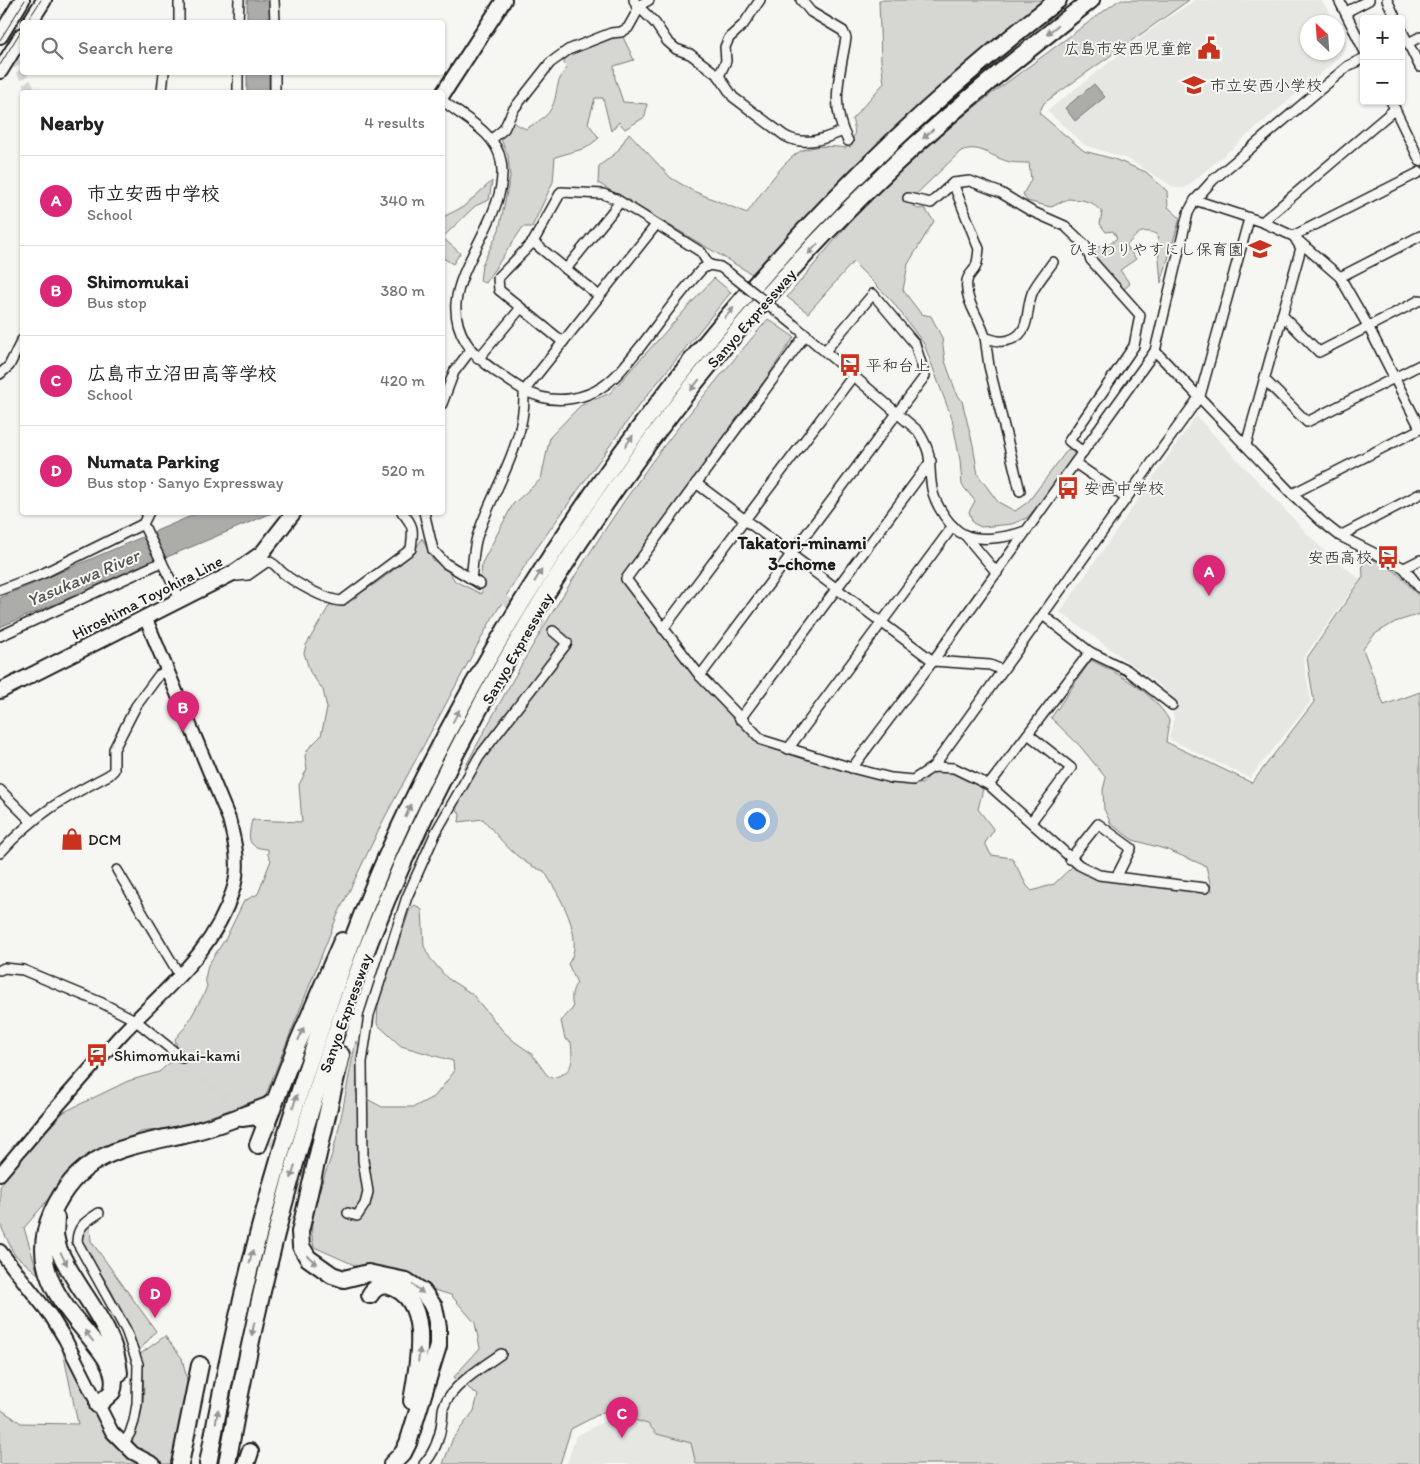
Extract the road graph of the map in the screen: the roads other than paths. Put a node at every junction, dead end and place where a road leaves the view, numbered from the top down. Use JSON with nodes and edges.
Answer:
{"nodes":[{"id":1,"x":22,"y":0,"type":"edge"},
{"id":2,"x":44,"y":0,"type":"edge"},
{"id":3,"x":179,"y":0,"type":"edge"},
{"id":4,"x":239,"y":0,"type":"edge"},
{"id":5,"x":274,"y":0,"type":"edge"},
{"id":6,"x":504,"y":0,"type":"edge"},
{"id":7,"x":649,"y":0,"type":"edge"},
{"id":8,"x":760,"y":0,"type":"edge"},
{"id":9,"x":801,"y":0,"type":"edge"},
{"id":10,"x":1058,"y":0,"type":"edge"},
{"id":11,"x":1091,"y":0,"type":"edge"},
{"id":12,"x":1340,"y":0,"type":"edge"},
{"id":13,"x":1369,"y":0,"type":"edge"},
{"id":14,"x":1387,"y":0,"type":"edge"},
{"id":15,"x":636,"y":3,"type":"edge"},
{"id":16,"x":1346,"y":12,"type":"junction"},
{"id":17,"x":1394,"y":15,"type":"edge"},
{"id":18,"x":31,"y":20,"type":"edge"},
{"id":19,"x":179,"y":20,"type":"edge"},
{"id":20,"x":238,"y":20,"type":"edge"},
{"id":21,"x":275,"y":20,"type":"edge"},
{"id":22,"x":0,"y":36,"type":"edge"},
{"id":23,"x":1405,"y":37,"type":"edge"},
{"id":24,"x":1420,"y":37,"type":"edge"},
{"id":25,"x":20,"y":38,"type":"edge"},
{"id":26,"x":1360,"y":42,"type":"edge"},
{"id":27,"x":1408,"y":43,"type":"junction"},
{"id":28,"x":1361,"y":60,"type":"edge"},
{"id":29,"x":1420,"y":68,"type":"edge"},
{"id":30,"x":0,"y":71,"type":"edge"},
{"id":31,"x":164,"y":75,"type":"edge"},
{"id":32,"x":238,"y":75,"type":"edge"},
{"id":33,"x":275,"y":75,"type":"edge"},
{"id":34,"x":719,"y":76,"type":"junction"},
{"id":35,"x":162,"y":90,"type":"edge"},
{"id":36,"x":238,"y":90,"type":"edge"},
{"id":37,"x":275,"y":90,"type":"edge"},
{"id":38,"x":445,"y":90,"type":"edge"},
{"id":39,"x":445,"y":102,"type":"edge"},
{"id":40,"x":1393,"y":105,"type":"edge"},
{"id":41,"x":843,"y":131,"type":"junction"},
{"id":42,"x":492,"y":139,"type":"junction"},
{"id":43,"x":848,"y":141,"type":"tunnel mouth"},
{"id":44,"x":1420,"y":161,"type":"edge"},
{"id":45,"x":1420,"y":172,"type":"edge"},
{"id":46,"x":953,"y":183,"type":"junction"},
{"id":47,"x":908,"y":198,"type":"tunnel mouth"},
{"id":48,"x":1195,"y":200,"type":"junction"},
{"id":49,"x":620,"y":202,"type":"junction"},
{"id":50,"x":1249,"y":219,"type":"junction"},
{"id":51,"x":1262,"y":222,"type":"junction"},
{"id":52,"x":656,"y":225,"type":"junction"},
{"id":53,"x":1293,"y":236,"type":"junction"},
{"id":54,"x":1420,"y":236,"type":"edge"},
{"id":55,"x":533,"y":242,"type":"junction"},
{"id":56,"x":1053,"y":262,"type":"dead end"},
{"id":57,"x":709,"y":265,"type":"junction"},
{"id":58,"x":566,"y":269,"type":"junction"},
{"id":59,"x":1340,"y":277,"type":"junction"},
{"id":60,"x":599,"y":296,"type":"junction"},
{"id":61,"x":1420,"y":300,"type":"edge"},
{"id":62,"x":520,"y":309,"type":"junction"},
{"id":63,"x":1282,"y":316,"type":"junction"},
{"id":64,"x":1368,"y":326,"type":"junction"},
{"id":65,"x":806,"y":334,"type":"junction"},
{"id":66,"x":985,"y":337,"type":"junction"},
{"id":67,"x":563,"y":342,"type":"junction"},
{"id":68,"x":20,"y":344,"type":"edge"},
{"id":69,"x":470,"y":351,"type":"junction"},
{"id":70,"x":825,"y":351,"type":"junction"},
{"id":71,"x":1155,"y":351,"type":"junction"},
{"id":72,"x":478,"y":359,"type":"junction"},
{"id":73,"x":1420,"y":365,"type":"edge"},
{"id":74,"x":0,"y":374,"type":"edge"},
{"id":75,"x":853,"y":376,"type":"junction"},
{"id":76,"x":1395,"y":377,"type":"junction"},
{"id":77,"x":1265,"y":380,"type":"junction"},
{"id":78,"x":524,"y":391,"type":"junction"},
{"id":79,"x":445,"y":396,"type":"edge"},
{"id":80,"x":1200,"y":396,"type":"junction"},
{"id":81,"x":896,"y":414,"type":"junction"},
{"id":82,"x":1420,"y":428,"type":"edge"},
{"id":83,"x":1246,"y":445,"type":"junction"},
{"id":84,"x":1083,"y":452,"type":"junction"},
{"id":85,"x":931,"y":461,"type":"junction"},
{"id":86,"x":1075,"y":463,"type":"junction"},
{"id":87,"x":696,"y":483,"type":"junction"},
{"id":88,"x":1020,"y":491,"type":"dead end"},
{"id":89,"x":1292,"y":494,"type":"junction"},
{"id":90,"x":1420,"y":494,"type":"edge"},
{"id":91,"x":1126,"y":498,"type":"junction"},
{"id":92,"x":148,"y":515,"type":"edge"},
{"id":93,"x":292,"y":515,"type":"edge"},
{"id":94,"x":404,"y":515,"type":"edge"},
{"id":95,"x":425,"y":515,"type":"edge"},
{"id":96,"x":744,"y":521,"type":"junction"},
{"id":97,"x":144,"y":526,"type":"junction"},
{"id":98,"x":953,"y":526,"type":"junction"},
{"id":99,"x":1025,"y":531,"type":"junction"},
{"id":100,"x":965,"y":535,"type":"junction"},
{"id":101,"x":1340,"y":536,"type":"junction"},
{"id":102,"x":791,"y":555,"type":"junction"},
{"id":103,"x":1420,"y":560,"type":"edge"},
{"id":104,"x":161,"y":561,"type":"junction"},
{"id":105,"x":1404,"y":568,"type":"junction"},
{"id":106,"x":234,"y":572,"type":"junction"},
{"id":107,"x":997,"y":572,"type":"junction"},
{"id":108,"x":471,"y":579,"type":"junction"},
{"id":109,"x":480,"y":584,"type":"tunnel mouth"},
{"id":110,"x":1420,"y":588,"type":"edge"},
{"id":111,"x":837,"y":589,"type":"junction"},
{"id":112,"x":0,"y":590,"type":"edge"},
{"id":113,"x":181,"y":601,"type":"junction"},
{"id":114,"x":1044,"y":616,"type":"junction"},
{"id":115,"x":146,"y":618,"type":"junction"},
{"id":116,"x":881,"y":623,"type":"junction"},
{"id":117,"x":663,"y":629,"type":"junction"},
{"id":118,"x":553,"y":631,"type":"tunnel mouth"},
{"id":119,"x":0,"y":636,"type":"edge"},
{"id":120,"x":1090,"y":652,"type":"junction"},
{"id":121,"x":933,"y":661,"type":"junction"},
{"id":122,"x":1002,"y":670,"type":"junction"},
{"id":123,"x":167,"y":671,"type":"junction"},
{"id":124,"x":700,"y":676,"type":"junction"},
{"id":125,"x":0,"y":691,"type":"edge"},
{"id":126,"x":1172,"y":704,"type":"dead end"},
{"id":127,"x":740,"y":719,"type":"junction"},
{"id":128,"x":1028,"y":734,"type":"junction"},
{"id":129,"x":788,"y":749,"type":"junction"},
{"id":130,"x":933,"y":767,"type":"junction"},
{"id":131,"x":852,"y":768,"type":"junction"},
{"id":132,"x":989,"y":785,"type":"junction"},
{"id":133,"x":0,"y":790,"type":"edge"},
{"id":134,"x":31,"y":821,"type":"junction"},
{"id":135,"x":1031,"y":822,"type":"junction"},
{"id":136,"x":0,"y":853,"type":"edge"},
{"id":137,"x":388,"y":856,"type":"junction"},
{"id":138,"x":1070,"y":859,"type":"junction"},
{"id":139,"x":403,"y":862,"type":"junction"},
{"id":140,"x":117,"y":870,"type":"dead end"},
{"id":141,"x":1117,"y":876,"type":"junction"},
{"id":142,"x":1205,"y":888,"type":"dead end"},
{"id":143,"x":0,"y":970,"type":"edge"},
{"id":144,"x":180,"y":976,"type":"junction"},
{"id":145,"x":135,"y":1020,"type":"junction"},
{"id":146,"x":182,"y":1058,"type":"tunnel mouth"},
{"id":147,"x":275,"y":1101,"type":"junction"},
{"id":148,"x":267,"y":1125,"type":"junction"},
{"id":149,"x":258,"y":1145,"type":"dead end"},
{"id":150,"x":0,"y":1174,"type":"edge"},
{"id":151,"x":99,"y":1213,"type":"dead end"},
{"id":152,"x":348,"y":1213,"type":"dead end"},
{"id":153,"x":0,"y":1251,"type":"edge"},
{"id":154,"x":370,"y":1295,"type":"dead end"},
{"id":155,"x":501,"y":1354,"type":"dead end"},
{"id":156,"x":200,"y":1365,"type":"dead end"},
{"id":157,"x":98,"y":1405,"type":"junction"},
{"id":158,"x":123,"y":1445,"type":"junction"},
{"id":159,"x":154,"y":1464,"type":"edge"},
{"id":160,"x":180,"y":1464,"type":"edge"},
{"id":161,"x":208,"y":1464,"type":"edge"},
{"id":162,"x":227,"y":1464,"type":"edge"},
{"id":163,"x":383,"y":1464,"type":"edge"},
{"id":164,"x":392,"y":1464,"type":"edge"},
{"id":165,"x":424,"y":1464,"type":"edge"}],
"edges":[{"from":1,"to":22,"type":"main road"},
{"from":2,"to":18,"type":"main road"},
{"from":3,"to":19,"type":"street"},
{"from":4,"to":20,"type":"street"},
{"from":5,"to":21,"type":"street"},
{"from":6,"to":38,"type":"main road"},
{"from":7,"to":15,"type":"street"},
{"from":8,"to":34,"type":"street"},
{"from":9,"to":41,"type":"street"},
{"from":137,"to":10,"type":"highway","name":"Sanyo Expressway","one_way":true},
{"from":11,"to":139,"type":"highway","name":"Sanyo Expressway","one_way":true},
{"from":12,"to":16,"type":"street"},
{"from":13,"to":16,"type":"street"},
{"from":14,"to":17,"type":"street"},
{"from":15,"to":34,"type":"street"},
{"from":15,"to":42,"type":"street"},
{"from":16,"to":26,"type":"street"},
{"from":23,"to":27,"type":"street"},
{"from":24,"to":27,"type":"street"},
{"from":25,"to":30,"type":"main road"},
{"from":27,"to":29,"type":"street"},
{"from":28,"to":48,"type":"street"},
{"from":31,"to":35,"type":"street"},
{"from":32,"to":36,"type":"street"},
{"from":33,"to":37,"type":"street"},
{"from":34,"to":41,"type":"street"},
{"from":39,"to":42,"type":"street"},
{"from":40,"to":44,"type":"street"},
{"from":40,"to":51,"type":"street"},
{"from":41,"to":43,"type":"street"},
{"from":42,"to":69,"type":"street"},
{"from":45,"to":53,"type":"street"},
{"from":46,"to":47,"type":"street"},
{"from":46,"to":66,"type":"street"},
{"from":46,"to":84,"type":"street"},
{"from":48,"to":50,"type":"street"},
{"from":48,"to":71,"type":"street"},
{"from":49,"to":52,"type":"street"},
{"from":49,"to":55,"type":"street"},
{"from":49,"to":58,"type":"street"},
{"from":50,"to":51,"type":"street"},
{"from":50,"to":80,"type":"street"},
{"from":51,"to":53,"type":"street"},
{"from":52,"to":57,"type":"street"},
{"from":52,"to":60,"type":"street"},
{"from":53,"to":59,"type":"street"},
{"from":53,"to":63,"type":"street"},
{"from":54,"to":59,"type":"street"},
{"from":55,"to":58,"type":"street"},
{"from":55,"to":62,"type":"street"},
{"from":56,"to":66,"type":"street"},
{"from":57,"to":65,"type":"street","bridge":true},
{"from":57,"to":78,"type":"street"},
{"from":58,"to":60,"type":"street"},
{"from":59,"to":64,"type":"street"},
{"from":60,"to":67,"type":"street"},
{"from":61,"to":64,"type":"street"},
{"from":62,"to":67,"type":"street"},
{"from":62,"to":72,"type":"street"},
{"from":63,"to":64,"type":"street"},
{"from":63,"to":77,"type":"street"},
{"from":64,"to":76,"type":"street"},
{"from":65,"to":70,"type":"street"},
{"from":65,"to":87,"type":"street"},
{"from":66,"to":88,"type":"street"},
{"from":67,"to":78,"type":"street"},
{"from":68,"to":74,"type":"street"},
{"from":69,"to":72,"type":"street"},
{"from":69,"to":79,"type":"street"},
{"from":70,"to":75,"type":"street"},
{"from":70,"to":81,"type":"street"},
{"from":71,"to":80,"type":"street"},
{"from":71,"to":84,"type":"street"},
{"from":72,"to":78,"type":"street"},
{"from":73,"to":76,"type":"street"},
{"from":75,"to":81,"type":"street"},
{"from":75,"to":96,"type":"street"},
{"from":76,"to":77,"type":"street"},
{"from":76,"to":82,"type":"street"},
{"from":77,"to":83,"type":"street"},
{"from":78,"to":108,"type":"street"},
{"from":80,"to":83,"type":"street"},
{"from":80,"to":91,"type":"street"},
{"from":81,"to":85,"type":"street"},
{"from":81,"to":102,"type":"street"},
{"from":82,"to":89,"type":"street"},
{"from":83,"to":89,"type":"street"},
{"from":84,"to":86,"type":"street"},
{"from":85,"to":98,"type":"street"},
{"from":85,"to":111,"type":"street"},
{"from":86,"to":91,"type":"street"},
{"from":86,"to":99,"type":"street"},
{"from":87,"to":96,"type":"street"},
{"from":87,"to":117,"type":"street"},
{"from":89,"to":101,"type":"street"},
{"from":90,"to":101,"type":"street"},
{"from":91,"to":114,"type":"street"},
{"from":92,"to":97,"type":"street"},
{"from":93,"to":106,"type":"main road","name":"Hiroshima Toyohira Line"},
{"from":94,"to":106,"type":"street"},
{"from":95,"to":108,"type":"street"},
{"from":96,"to":102,"type":"street"},
{"from":96,"to":117,"type":"street"},
{"from":97,"to":104,"type":"street"},
{"from":97,"to":112,"type":"street"},
{"from":98,"to":100,"type":"street"},
{"from":98,"to":116,"type":"street"},
{"from":99,"to":100,"type":"street"},
{"from":99,"to":107,"type":"street"},
{"from":100,"to":107,"type":"street"},
{"from":101,"to":105,"type":"street"},
{"from":102,"to":111,"type":"street"},
{"from":102,"to":124,"type":"street"},
{"from":103,"to":105,"type":"street"},
{"from":104,"to":113,"type":"street"},
{"from":104,"to":119,"type":"street"},
{"from":105,"to":110,"type":"street"},
{"from":106,"to":113,"type":"main road","name":"Hiroshima Toyohira Line"},
{"from":107,"to":121,"type":"street"},
{"from":108,"to":109,"type":"street"},
{"from":111,"to":116,"type":"street"},
{"from":111,"to":127,"type":"street"},
{"from":113,"to":115,"type":"main road","name":"Hiroshima Toyohira Line"},
{"from":114,"to":120,"type":"street"},
{"from":114,"to":122,"type":"street"},
{"from":115,"to":123,"type":"street"},
{"from":115,"to":125,"type":"main road","name":"Hiroshima Toyohira Line"},
{"from":116,"to":121,"type":"street"},
{"from":116,"to":129,"type":"street"},
{"from":117,"to":124,"type":"street"},
{"from":118,"to":152,"type":"street"},
{"from":120,"to":126,"type":"street"},
{"from":120,"to":128,"type":"street"},
{"from":121,"to":122,"type":"street"},
{"from":121,"to":131,"type":"street"},
{"from":122,"to":130,"type":"street"},
{"from":123,"to":134,"type":"street"},
{"from":123,"to":144,"type":"street"},
{"from":124,"to":127,"type":"street"},
{"from":127,"to":129,"type":"street"},
{"from":128,"to":132,"type":"street"},
{"from":128,"to":135,"type":"street"},
{"from":129,"to":131,"type":"street"},
{"from":130,"to":131,"type":"street"},
{"from":130,"to":132,"type":"street"},
{"from":132,"to":135,"type":"street"},
{"from":133,"to":134,"type":"street"},
{"from":134,"to":136,"type":"street"},
{"from":135,"to":138,"type":"street"},
{"from":147,"to":137,"type":"highway","one_way":true},
{"from":161,"to":137,"type":"highway","name":"Sanyo Expressway","one_way":true},
{"from":138,"to":141,"type":"street"},
{"from":138,"to":141,"type":"street"},
{"from":139,"to":162,"type":"highway","name":"Sanyo Expressway","one_way":true},
{"from":139,"to":164,"type":"highway","one_way":true},
{"from":140,"to":144,"type":"street"},
{"from":141,"to":142,"type":"street"},
{"from":143,"to":145,"type":"street"},
{"from":144,"to":145,"type":"street"},
{"from":145,"to":146,"type":"street"},
{"from":145,"to":150,"type":"street"},
{"from":147,"to":148,"type":"highway"},
{"from":157,"to":147,"type":"highway","one_way":true},
{"from":148,"to":149,"type":"highway"},
{"from":148,"to":157,"type":"highway","one_way":true},
{"from":151,"to":158,"type":"street"},
{"from":153,"to":157,"type":"street"},
{"from":163,"to":154,"type":"highway","one_way":true},
{"from":155,"to":165,"type":"street"},
{"from":156,"to":160,"type":"highway"},
{"from":157,"to":158,"type":"street"},
{"from":158,"to":159,"type":"street"}]}
